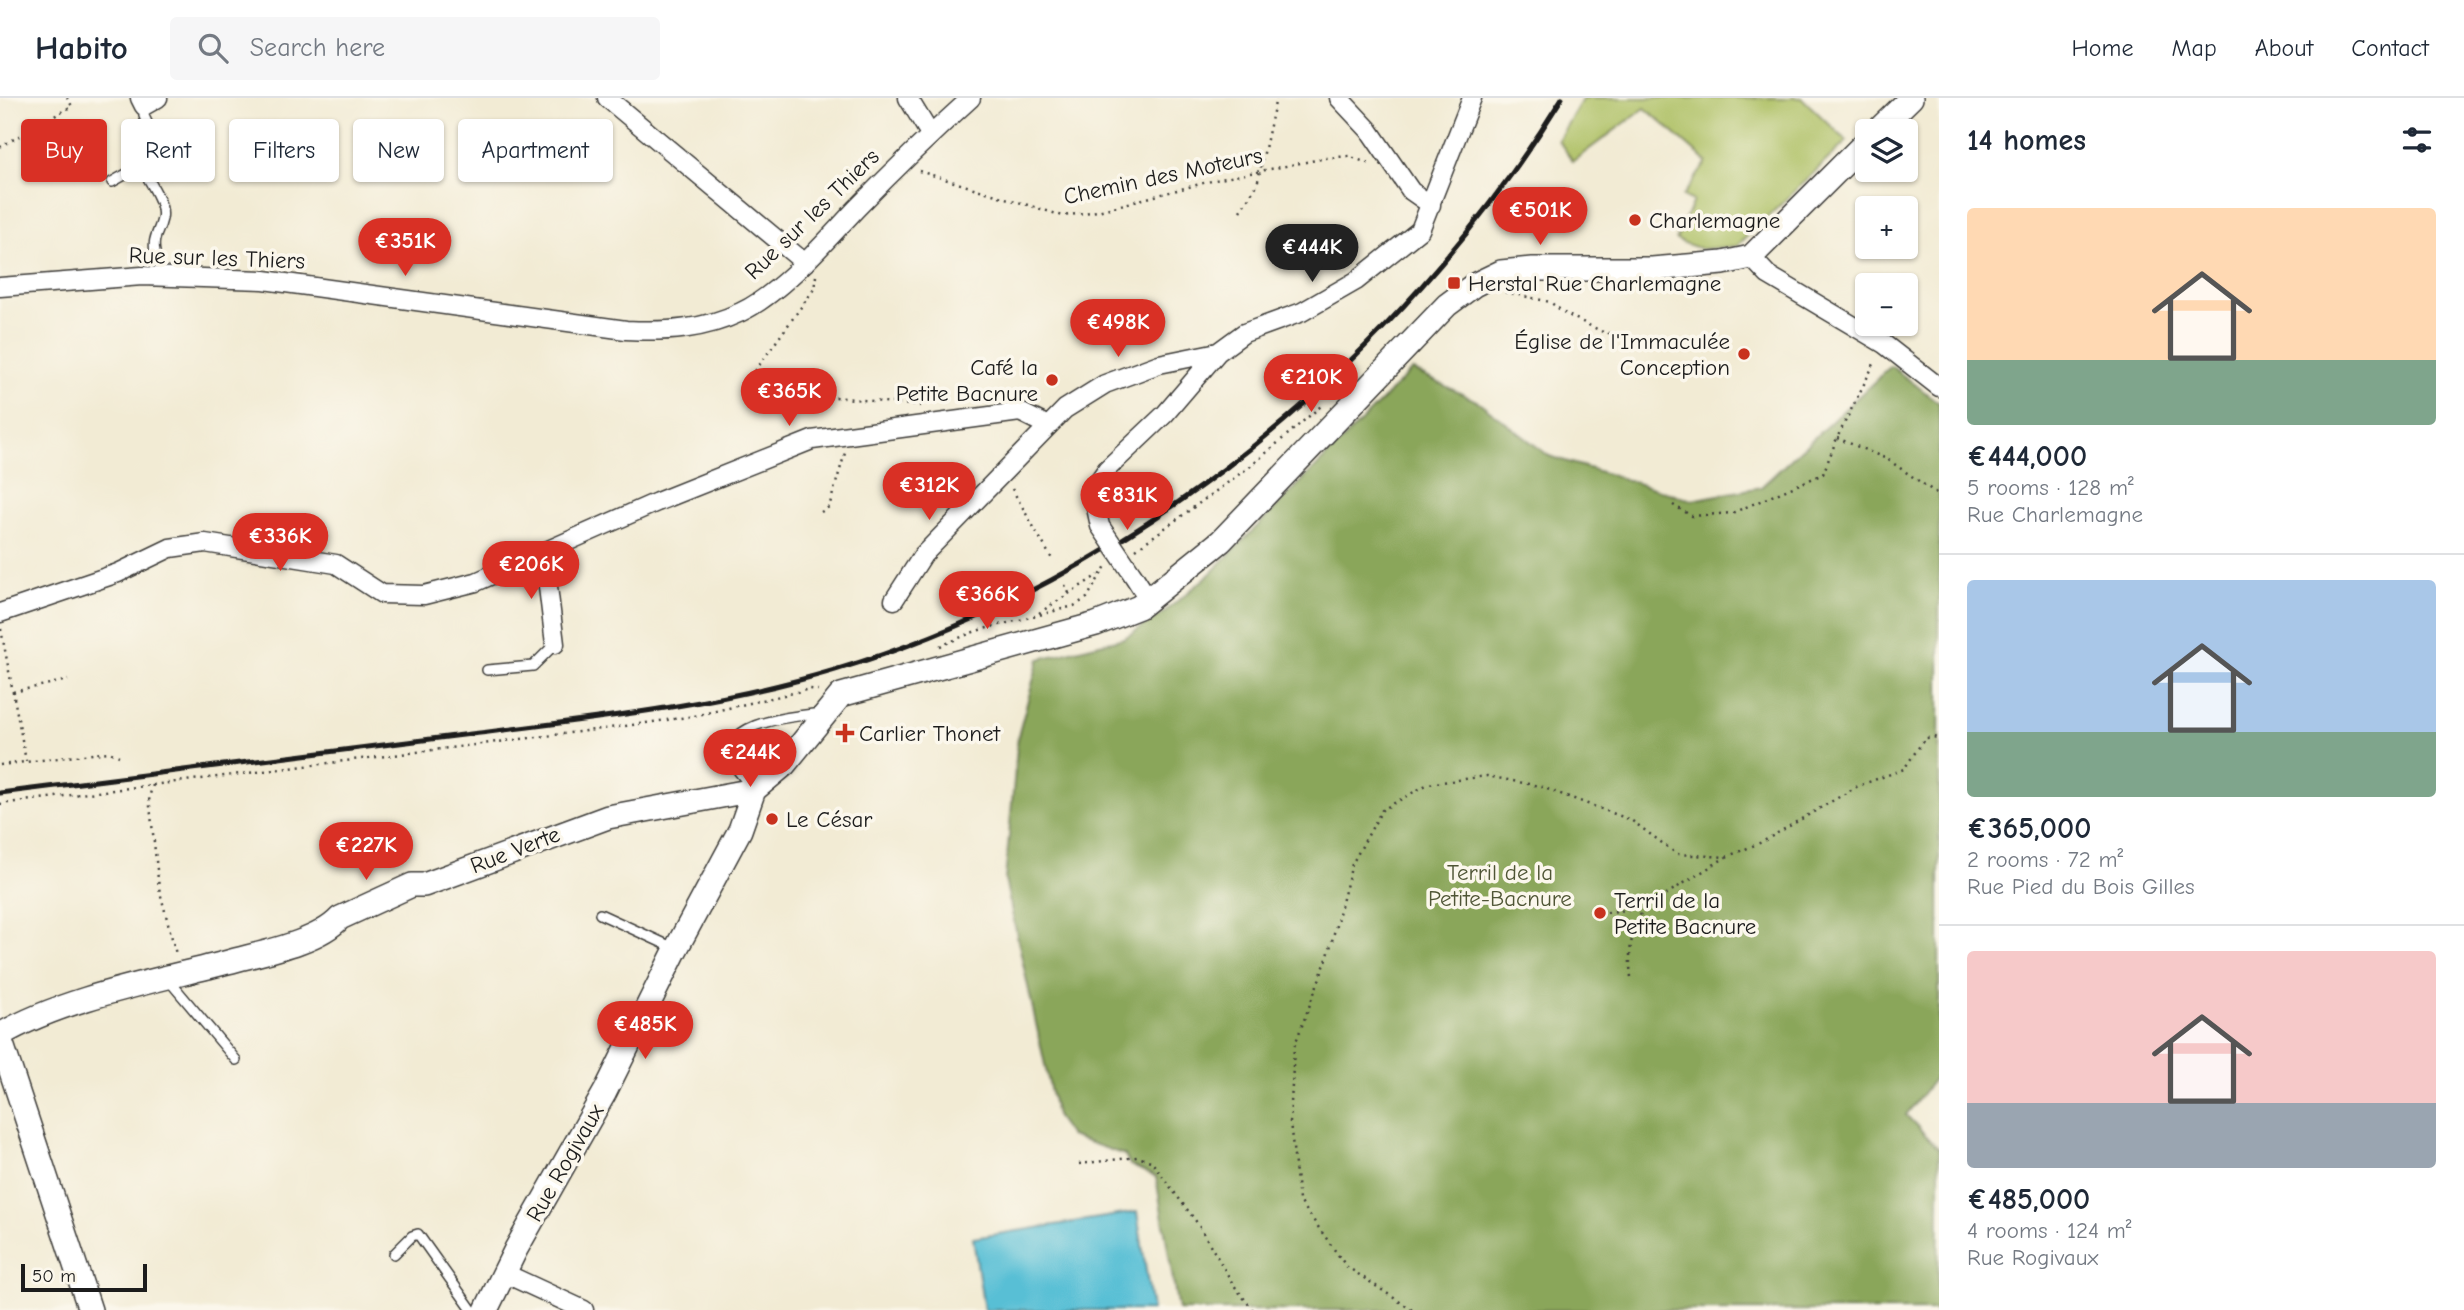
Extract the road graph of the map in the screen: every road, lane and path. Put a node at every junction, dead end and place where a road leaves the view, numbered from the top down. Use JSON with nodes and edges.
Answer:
{"nodes":[{"id":1,"x":67,"y":98,"type":"edge"},
{"id":2,"x":607,"y":98,"type":"edge"},
{"id":3,"x":908,"y":98,"type":"edge"},
{"id":4,"x":971,"y":98,"type":"edge"},
{"id":5,"x":1276,"y":98,"type":"edge"},
{"id":6,"x":1339,"y":98,"type":"edge"},
{"id":7,"x":1472,"y":98,"type":"edge"},
{"id":8,"x":1911,"y":98,"type":"edge"},
{"id":9,"x":147,"y":101,"type":"edge"},
{"id":10,"x":145,"y":119,"type":"edge"},
{"id":11,"x":1889,"y":119,"type":"edge"},
{"id":12,"x":930,"y":134,"type":"junction"},
{"id":13,"x":0,"y":147,"type":"edge"},
{"id":14,"x":1855,"y":153,"type":"edge"},
{"id":15,"x":899,"y":165,"type":"junction"},
{"id":16,"x":1261,"y":171,"type":"junction"},
{"id":17,"x":1396,"y":171,"type":"junction"},
{"id":18,"x":121,"y":176,"type":"edge"},
{"id":19,"x":112,"y":181,"type":"dead end"},
{"id":20,"x":149,"y":182,"type":"edge"},
{"id":21,"x":1431,"y":205,"type":"junction"},
{"id":22,"x":1240,"y":211,"type":"dead end"},
{"id":23,"x":155,"y":252,"type":"dead end"},
{"id":24,"x":1751,"y":257,"type":"junction"},
{"id":25,"x":804,"y":263,"type":"junction"},
{"id":26,"x":1479,"y":283,"type":"junction"},
{"id":27,"x":0,"y":287,"type":"edge"},
{"id":28,"x":1661,"y":342,"type":"dead end"},
{"id":29,"x":1884,"y":344,"type":"junction"},
{"id":30,"x":1218,"y":352,"type":"junction"},
{"id":31,"x":1939,"y":387,"type":"edge"},
{"id":32,"x":1330,"y":397,"type":"dead end"},
{"id":33,"x":928,"y":407,"type":"dead end"},
{"id":34,"x":1048,"y":426,"type":"junction"},
{"id":35,"x":849,"y":432,"type":"junction"},
{"id":36,"x":1837,"y":438,"type":"junction"},
{"id":37,"x":1003,"y":473,"type":"junction"},
{"id":38,"x":1939,"y":495,"type":"edge"},
{"id":39,"x":1673,"y":505,"type":"dead end"},
{"id":40,"x":821,"y":512,"type":"dead end"},
{"id":41,"x":1136,"y":549,"type":"dead end"},
{"id":42,"x":544,"y":554,"type":"junction"},
{"id":43,"x":1052,"y":559,"type":"dead end"},
{"id":44,"x":1107,"y":565,"type":"dead end"},
{"id":45,"x":1098,"y":575,"type":"junction"},
{"id":46,"x":1065,"y":585,"type":"dead end"},
{"id":47,"x":1069,"y":593,"type":"junction"},
{"id":48,"x":894,"y":600,"type":"dead end"},
{"id":49,"x":1149,"y":600,"type":"junction"},
{"id":50,"x":0,"y":613,"type":"edge"},
{"id":51,"x":1037,"y":615,"type":"junction"},
{"id":52,"x":0,"y":626,"type":"edge"},
{"id":53,"x":555,"y":644,"type":"joint"},
{"id":54,"x":930,"y":649,"type":"dead end"},
{"id":55,"x":487,"y":670,"type":"dead end"},
{"id":56,"x":68,"y":680,"type":"dead end"},
{"id":57,"x":13,"y":692,"type":"junction"},
{"id":58,"x":830,"y":707,"type":"junction"},
{"id":59,"x":1939,"y":737,"type":"edge"},
{"id":60,"x":119,"y":756,"type":"dead end"},
{"id":61,"x":26,"y":761,"type":"junction"},
{"id":62,"x":0,"y":765,"type":"edge"},
{"id":63,"x":153,"y":785,"type":"junction"},
{"id":64,"x":754,"y":790,"type":"junction"},
{"id":65,"x":719,"y":798,"type":"junction"},
{"id":66,"x":0,"y":804,"type":"edge"},
{"id":67,"x":744,"y":819,"type":"junction"},
{"id":68,"x":1726,"y":858,"type":"junction"},
{"id":69,"x":1643,"y":908,"type":"junction"},
{"id":70,"x":1600,"y":913,"type":"dead end"},
{"id":71,"x":600,"y":914,"type":"dead end"},
{"id":72,"x":676,"y":949,"type":"junction"},
{"id":73,"x":174,"y":976,"type":"junction"},
{"id":74,"x":1631,"y":977,"type":"dead end"},
{"id":75,"x":0,"y":1036,"type":"edge"},
{"id":76,"x":236,"y":1060,"type":"dead end"},
{"id":77,"x":1079,"y":1164,"type":"dead end"},
{"id":78,"x":394,"y":1254,"type":"dead end"},
{"id":79,"x":504,"y":1273,"type":"junction"},
{"id":80,"x":90,"y":1310,"type":"edge"},
{"id":81,"x":472,"y":1310,"type":"edge"},
{"id":82,"x":486,"y":1310,"type":"edge"},
{"id":83,"x":584,"y":1310,"type":"edge"},
{"id":84,"x":1253,"y":1310,"type":"edge"},
{"id":85,"x":1412,"y":1310,"type":"edge"}],
"edges":[{"from":1,"to":13,"type":"path"},
{"from":2,"to":25,"type":"street"},
{"from":3,"to":12,"type":"street"},
{"from":4,"to":12,"type":"street","name":"Rue sur les Thiers"},
{"from":5,"to":16,"type":"path"},
{"from":6,"to":17,"type":"street"},
{"from":7,"to":21,"type":"street"},
{"from":8,"to":11,"type":"street"},
{"from":9,"to":10,"type":"lane"},
{"from":12,"to":15,"type":"street","name":"Rue sur les Thiers"},
{"from":14,"to":24,"type":"street"},
{"from":15,"to":16,"type":"path","name":"Chemin des Moteurs"},
{"from":15,"to":25,"type":"street","name":"Rue sur les Thiers"},
{"from":16,"to":17,"type":"path","name":"Chemin des Moteurs"},
{"from":16,"to":22,"type":"path"},
{"from":17,"to":21,"type":"street"},
{"from":18,"to":19,"type":"lane"},
{"from":20,"to":23,"type":"lane"},
{"from":21,"to":30,"type":"street"},
{"from":24,"to":26,"type":"street"},
{"from":24,"to":29,"type":"street"},
{"from":25,"to":27,"type":"street","name":"Rue sur les Thiers"},
{"from":25,"to":33,"type":"path"},
{"from":26,"to":28,"type":"path"},
{"from":26,"to":49,"type":"street"},
{"from":29,"to":31,"type":"street"},
{"from":29,"to":36,"type":"path"},
{"from":30,"to":34,"type":"street"},
{"from":30,"to":49,"type":"street","bridge":true},
{"from":32,"to":41,"type":"path"},
{"from":34,"to":35,"type":"street"},
{"from":34,"to":37,"type":"street"},
{"from":35,"to":40,"type":"path"},
{"from":35,"to":42,"type":"street"},
{"from":36,"to":38,"type":"path"},
{"from":36,"to":39,"type":"path"},
{"from":37,"to":43,"type":"path"},
{"from":37,"to":48,"type":"street"},
{"from":42,"to":50,"type":"street"},
{"from":42,"to":53,"type":"street"},
{"from":44,"to":45,"type":"path"},
{"from":45,"to":47,"type":"path"},
{"from":45,"to":51,"type":"path"},
{"from":46,"to":47,"type":"path"},
{"from":47,"to":51,"type":"path"},
{"from":49,"to":58,"type":"street"},
{"from":51,"to":54,"type":"path"},
{"from":52,"to":57,"type":"path"},
{"from":53,"to":55,"type":"lane"},
{"from":56,"to":57,"type":"path"},
{"from":57,"to":61,"type":"path"},
{"from":58,"to":63,"type":"path"},
{"from":58,"to":64,"type":"street"},
{"from":58,"to":64,"type":"lane"},
{"from":59,"to":68,"type":"path"},
{"from":60,"to":61,"type":"path"},
{"from":61,"to":62,"type":"path"},
{"from":63,"to":66,"type":"path"},
{"from":63,"to":73,"type":"path"},
{"from":64,"to":65,"type":"street","name":"Rue Verte"},
{"from":64,"to":67,"type":"street","name":"Rue Rogivaux"},
{"from":65,"to":67,"type":"street"},
{"from":65,"to":73,"type":"street","name":"Rue Verte"},
{"from":67,"to":72,"type":"street","name":"Rue Rogivaux"},
{"from":68,"to":69,"type":"path"},
{"from":68,"to":85,"type":"path"},
{"from":69,"to":70,"type":"path"},
{"from":69,"to":74,"type":"path"},
{"from":71,"to":72,"type":"lane"},
{"from":72,"to":79,"type":"street","name":"Rue Rogivaux"},
{"from":73,"to":75,"type":"street","name":"Rue Verte"},
{"from":73,"to":76,"type":"lane"},
{"from":75,"to":80,"type":"street"},
{"from":77,"to":84,"type":"path"},
{"from":78,"to":81,"type":"lane"},
{"from":79,"to":82,"type":"street","name":"Rue Rogivaux"},
{"from":79,"to":83,"type":"street"}]}
